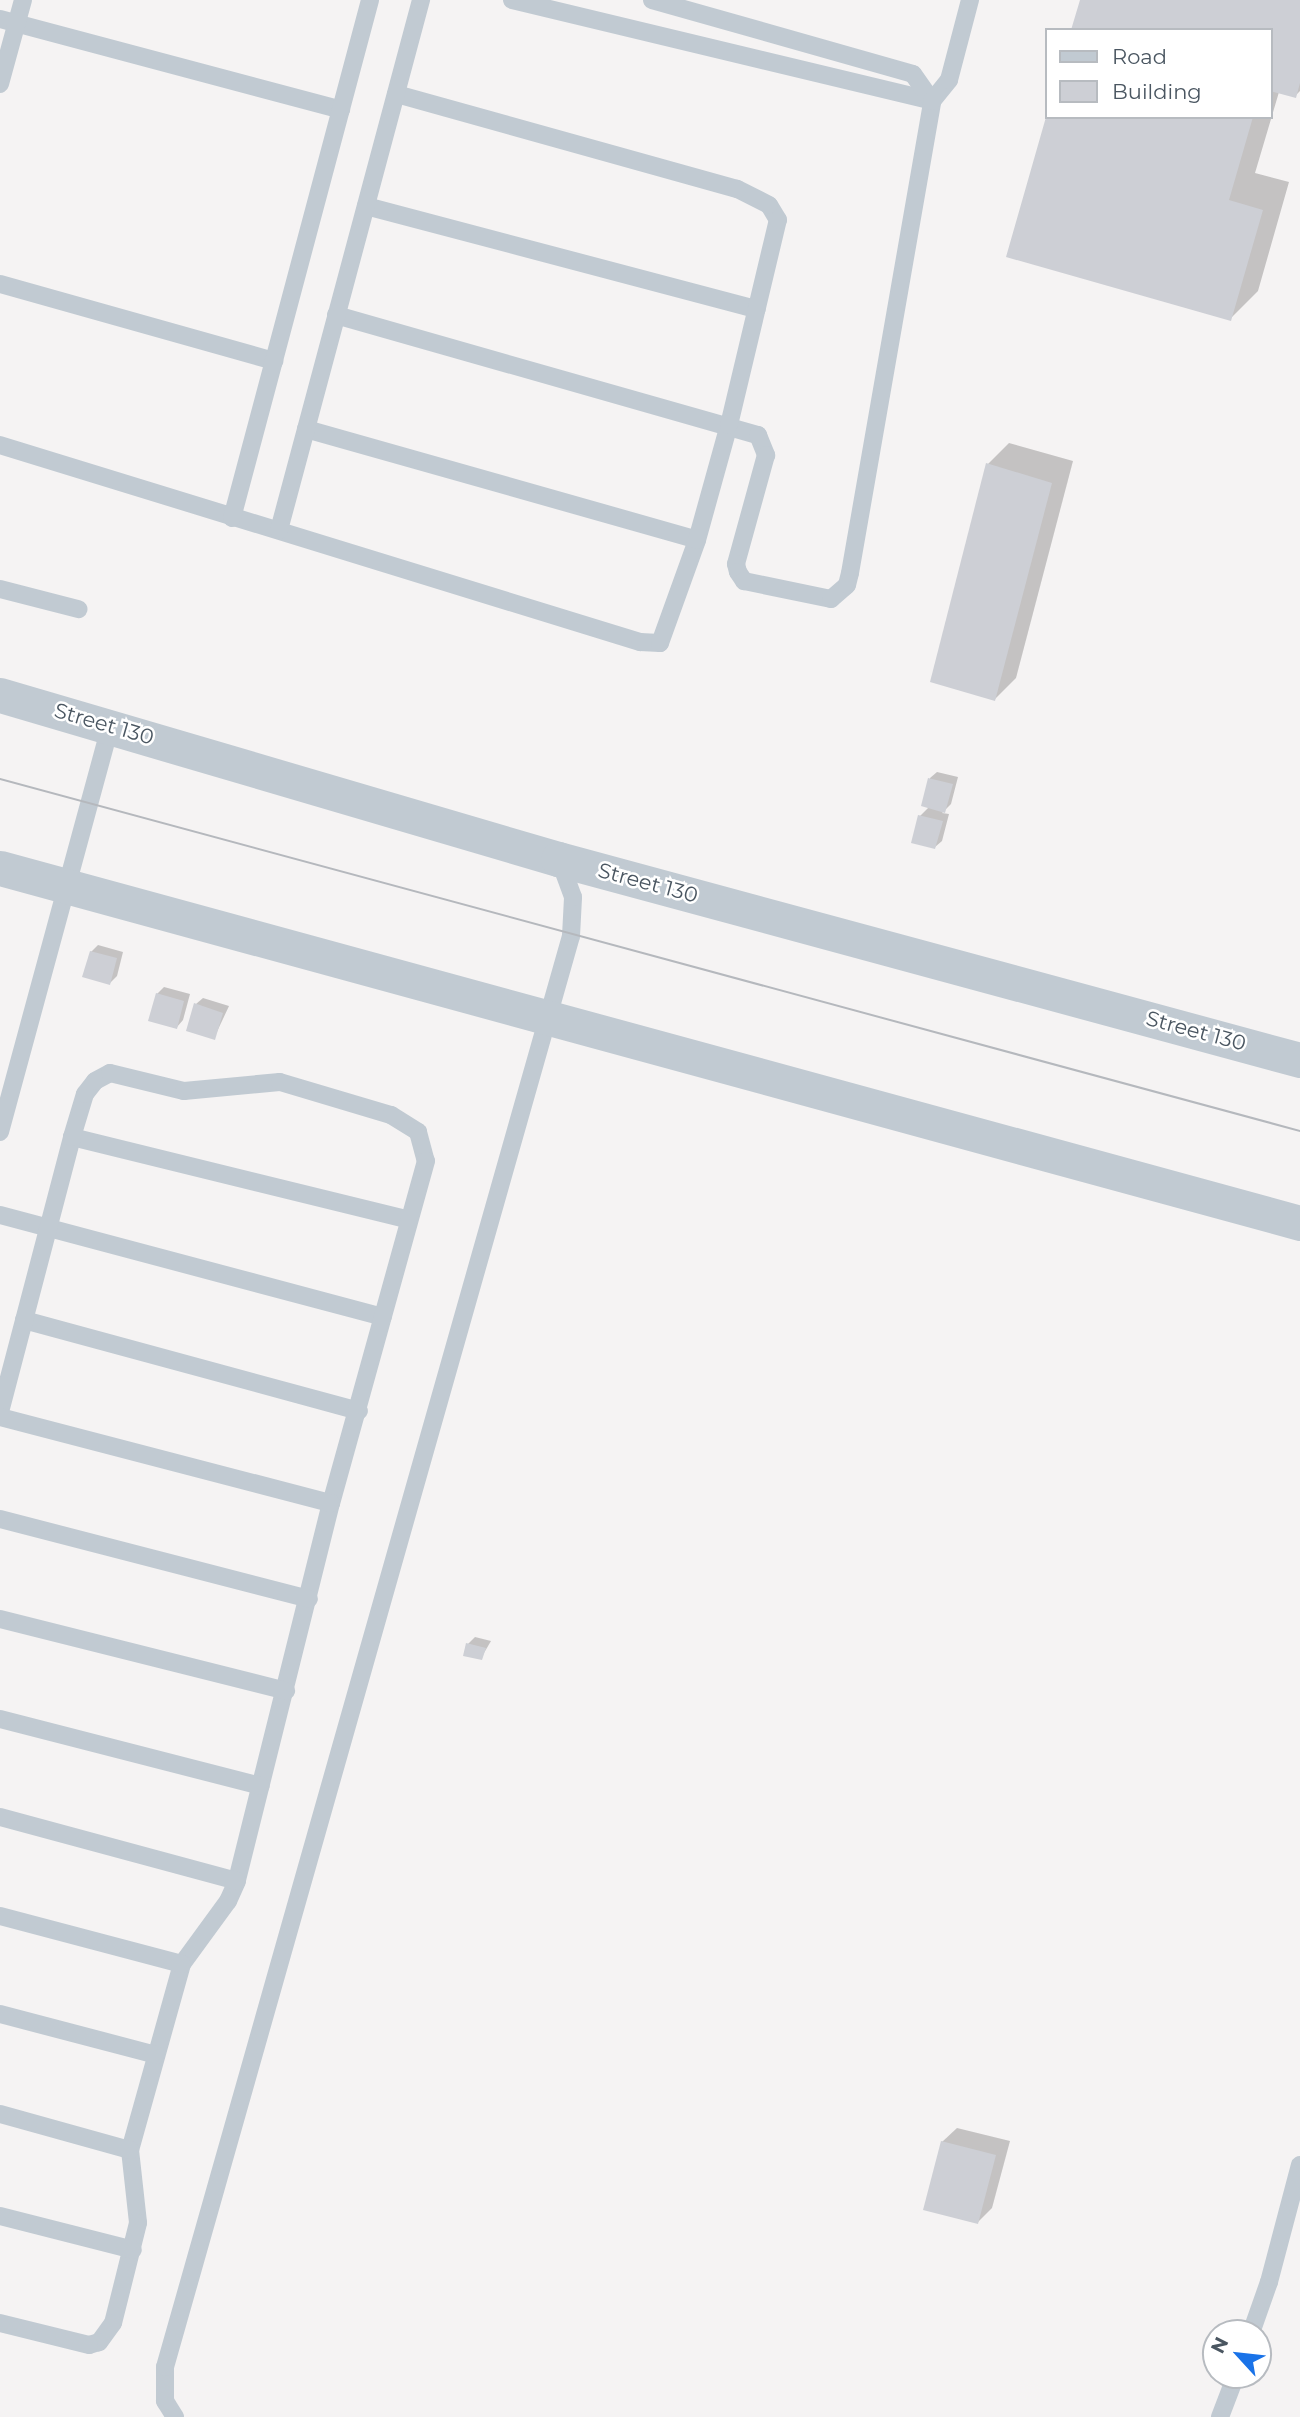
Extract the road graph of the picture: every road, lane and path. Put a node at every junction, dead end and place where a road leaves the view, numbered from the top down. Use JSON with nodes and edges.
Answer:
{"nodes":[{"id":1,"x":23,"y":0,"type":"edge"},
{"id":2,"x":370,"y":0,"type":"edge"},
{"id":3,"x":421,"y":0,"type":"edge"},
{"id":4,"x":512,"y":0,"type":"edge"},
{"id":5,"x":652,"y":0,"type":"edge"},
{"id":6,"x":970,"y":0,"type":"edge"},
{"id":7,"x":8,"y":21,"type":"edge"},
{"id":8,"x":0,"y":84,"type":"edge"},
{"id":9,"x":396,"y":94,"type":"junction"},
{"id":10,"x":932,"y":101,"type":"junction"},
{"id":11,"x":341,"y":110,"type":"junction"},
{"id":12,"x":366,"y":206,"type":"junction"},
{"id":13,"x":0,"y":284,"type":"edge"},
{"id":14,"x":757,"y":309,"type":"junction"},
{"id":15,"x":337,"y":315,"type":"junction"},
{"id":16,"x":274,"y":361,"type":"junction"},
{"id":17,"x":729,"y":425,"type":"junction"},
{"id":18,"x":306,"y":429,"type":"junction"},
{"id":19,"x":0,"y":445,"type":"edge"},
{"id":20,"x":232,"y":518,"type":"junction"},
{"id":21,"x":279,"y":530,"type":"junction"},
{"id":22,"x":697,"y":540,"type":"junction"},
{"id":23,"x":0,"y":589,"type":"edge"},
{"id":24,"x":78,"y":609,"type":"dead end"},
{"id":25,"x":0,"y":695,"type":"edge"},
{"id":26,"x":110,"y":726,"type":"junction"},
{"id":27,"x":558,"y":859,"type":"junction"},
{"id":28,"x":0,"y":868,"type":"edge"},
{"id":29,"x":66,"y":886,"type":"junction"},
{"id":30,"x":545,"y":1020,"type":"junction"},
{"id":31,"x":1300,"y":1060,"type":"edge"},
{"id":32,"x":0,"y":1132,"type":"edge"},
{"id":33,"x":72,"y":1137,"type":"junction"},
{"id":34,"x":0,"y":1215,"type":"edge"},
{"id":35,"x":410,"y":1220,"type":"junction"},
{"id":36,"x":1300,"y":1223,"type":"edge"},
{"id":37,"x":48,"y":1228,"type":"junction"},
{"id":38,"x":383,"y":1317,"type":"junction"},
{"id":39,"x":24,"y":1320,"type":"junction"},
{"id":40,"x":359,"y":1410,"type":"junction"},
{"id":41,"x":0,"y":1412,"type":"edge"},
{"id":42,"x":0,"y":1417,"type":"edge"},
{"id":43,"x":331,"y":1503,"type":"junction"},
{"id":44,"x":0,"y":1520,"type":"edge"},
{"id":45,"x":309,"y":1599,"type":"junction"},
{"id":46,"x":0,"y":1619,"type":"edge"},
{"id":47,"x":286,"y":1691,"type":"junction"},
{"id":48,"x":0,"y":1719,"type":"edge"},
{"id":49,"x":261,"y":1786,"type":"junction"},
{"id":50,"x":0,"y":1816,"type":"edge"},
{"id":51,"x":237,"y":1881,"type":"junction"},
{"id":52,"x":0,"y":1916,"type":"edge"},
{"id":53,"x":182,"y":1964,"type":"junction"},
{"id":54,"x":0,"y":2014,"type":"edge"},
{"id":55,"x":156,"y":2055,"type":"junction"},
{"id":56,"x":0,"y":2114,"type":"edge"},
{"id":57,"x":130,"y":2150,"type":"junction"},
{"id":58,"x":1300,"y":2165,"type":"edge"},
{"id":59,"x":0,"y":2216,"type":"edge"},
{"id":60,"x":133,"y":2250,"type":"junction"},
{"id":61,"x":1256,"y":2319,"type":"edge"},
{"id":62,"x":0,"y":2323,"type":"edge"},
{"id":63,"x":1231,"y":2389,"type":"edge"},
{"id":64,"x":175,"y":2417,"type":"edge"},
{"id":65,"x":1220,"y":2417,"type":"edge"}],
"edges":[{"from":1,"to":7,"type":"lane"},
{"from":2,"to":11,"type":"lane"},
{"from":3,"to":9,"type":"lane"},
{"from":4,"to":10,"type":"lane"},
{"from":5,"to":10,"type":"lane"},
{"from":6,"to":10,"type":"lane"},
{"from":7,"to":8,"type":"lane"},
{"from":7,"to":11,"type":"lane"},
{"from":9,"to":12,"type":"lane"},
{"from":9,"to":14,"type":"lane"},
{"from":10,"to":17,"type":"lane"},
{"from":11,"to":16,"type":"lane"},
{"from":12,"to":14,"type":"lane"},
{"from":12,"to":15,"type":"lane"},
{"from":13,"to":16,"type":"lane"},
{"from":14,"to":17,"type":"lane"},
{"from":15,"to":17,"type":"lane"},
{"from":15,"to":18,"type":"lane"},
{"from":16,"to":20,"type":"lane"},
{"from":17,"to":22,"type":"lane"},
{"from":18,"to":21,"type":"lane"},
{"from":18,"to":22,"type":"lane"},
{"from":19,"to":20,"type":"lane"},
{"from":20,"to":21,"type":"lane"},
{"from":21,"to":22,"type":"lane"},
{"from":23,"to":24,"type":"lane"},
{"from":25,"to":26,"type":"street","name":"Street 130"},
{"from":26,"to":27,"type":"street","name":"Street 130"},
{"from":26,"to":29,"type":"lane"},
{"from":27,"to":30,"type":"lane"},
{"from":27,"to":31,"type":"street","name":"Street 130"},
{"from":28,"to":29,"type":"street"},
{"from":29,"to":30,"type":"street"},
{"from":29,"to":32,"type":"lane"},
{"from":30,"to":36,"type":"street"},
{"from":30,"to":64,"type":"lane"},
{"from":33,"to":35,"type":"lane"},
{"from":33,"to":35,"type":"lane"},
{"from":33,"to":37,"type":"lane"},
{"from":34,"to":37,"type":"lane"},
{"from":35,"to":38,"type":"lane"},
{"from":37,"to":38,"type":"lane"},
{"from":37,"to":39,"type":"lane"},
{"from":38,"to":40,"type":"lane"},
{"from":39,"to":40,"type":"lane"},
{"from":39,"to":41,"type":"lane"},
{"from":40,"to":43,"type":"lane"},
{"from":42,"to":43,"type":"lane"},
{"from":43,"to":45,"type":"lane"},
{"from":44,"to":45,"type":"lane"},
{"from":45,"to":47,"type":"lane"},
{"from":46,"to":47,"type":"lane"},
{"from":47,"to":49,"type":"lane"},
{"from":48,"to":49,"type":"lane"},
{"from":49,"to":51,"type":"lane"},
{"from":50,"to":51,"type":"lane"},
{"from":51,"to":53,"type":"lane"},
{"from":52,"to":53,"type":"lane"},
{"from":53,"to":55,"type":"lane"},
{"from":54,"to":55,"type":"lane"},
{"from":55,"to":57,"type":"lane"},
{"from":56,"to":57,"type":"lane"},
{"from":57,"to":60,"type":"lane"},
{"from":58,"to":61,"type":"lane"},
{"from":59,"to":60,"type":"lane"},
{"from":60,"to":62,"type":"lane"},
{"from":63,"to":65,"type":"lane"}]}
